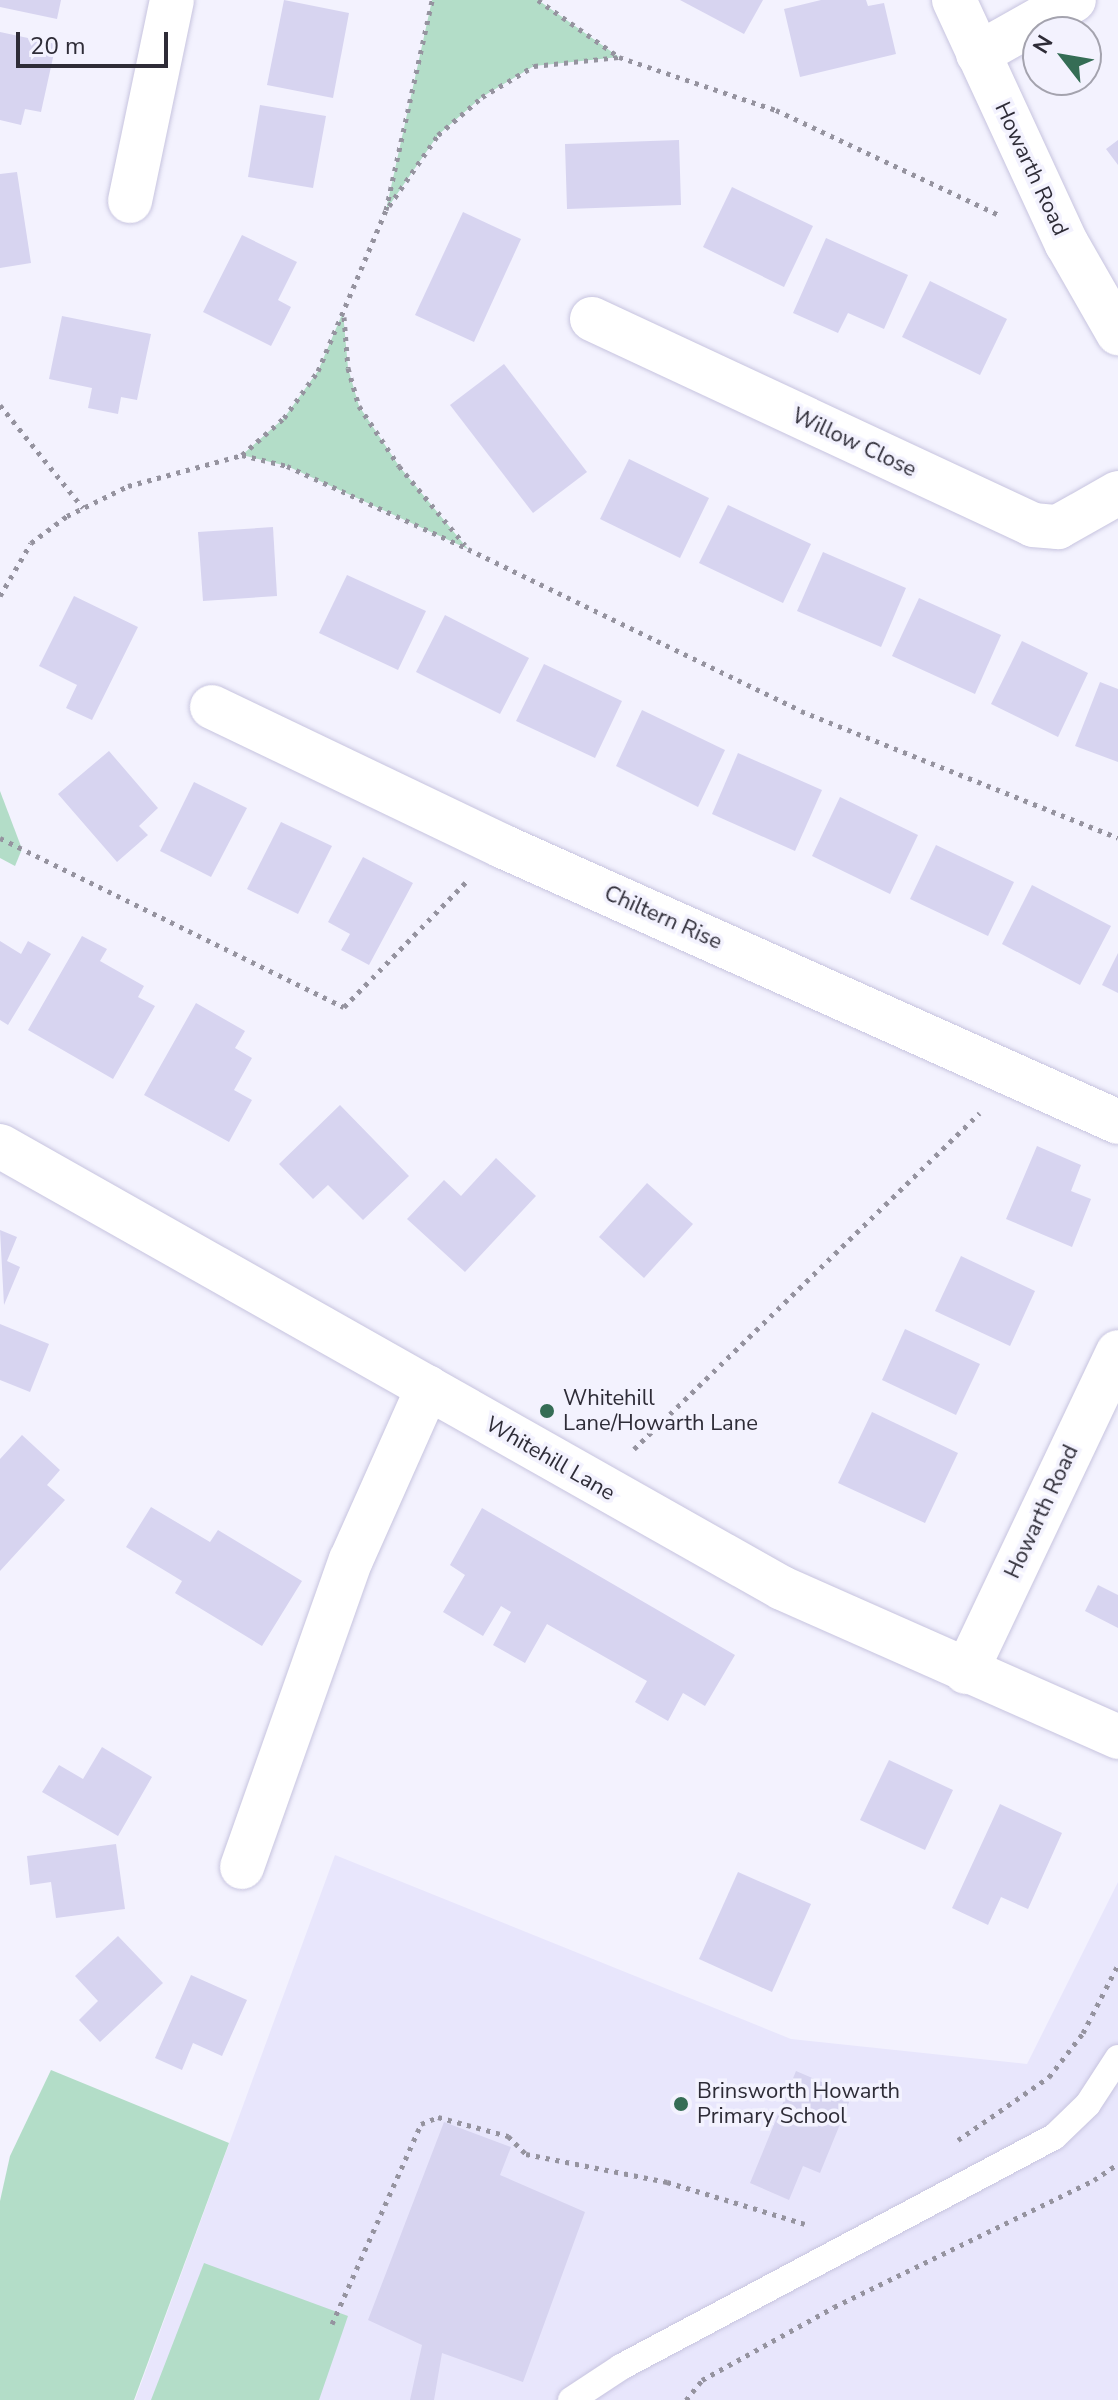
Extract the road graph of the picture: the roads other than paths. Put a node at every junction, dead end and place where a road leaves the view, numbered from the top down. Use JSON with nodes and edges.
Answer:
{"nodes":[{"id":1,"x":172,"y":0,"type":"edge"},
{"id":2,"x":954,"y":0,"type":"edge"},
{"id":3,"x":1074,"y":0,"type":"edge"},
{"id":4,"x":978,"y":54,"type":"junction"},
{"id":5,"x":130,"y":201,"type":"dead end"},
{"id":6,"x":592,"y":319,"type":"dead end"},
{"id":7,"x":1116,"y":325,"type":"edge"},
{"id":8,"x":1118,"y":493,"type":"edge"},
{"id":9,"x":212,"y":707,"type":"dead end"},
{"id":10,"x":1118,"y":1122,"type":"edge"},
{"id":11,"x":0,"y":1146,"type":"edge"},
{"id":12,"x":1118,"y":1352,"type":"edge"},
{"id":13,"x":428,"y":1387,"type":"junction"},
{"id":14,"x":966,"y":1672,"type":"junction"},
{"id":15,"x":1118,"y":1737,"type":"edge"},
{"id":16,"x":242,"y":1867,"type":"dead end"},
{"id":17,"x":1118,"y":2058,"type":"edge"},
{"id":18,"x":571,"y":2400,"type":"edge"}],
"edges":[{"from":1,"to":5,"type":"street"},
{"from":2,"to":4,"type":"street","name":"Howarth Road"},
{"from":3,"to":4,"type":"street"},
{"from":4,"to":7,"type":"street","name":"Howarth Road"},
{"from":6,"to":8,"type":"street","name":"Willow Close"},
{"from":9,"to":10,"type":"street","name":"Chiltern Rise"},
{"from":11,"to":13,"type":"street","name":"Whitehill Lane"},
{"from":12,"to":14,"type":"street","name":"Howarth Road"},
{"from":13,"to":14,"type":"street","name":"Whitehill Lane"},
{"from":13,"to":16,"type":"street"},
{"from":14,"to":15,"type":"street","name":"Whitehill Lane"},
{"from":17,"to":18,"type":"lane"}]}
